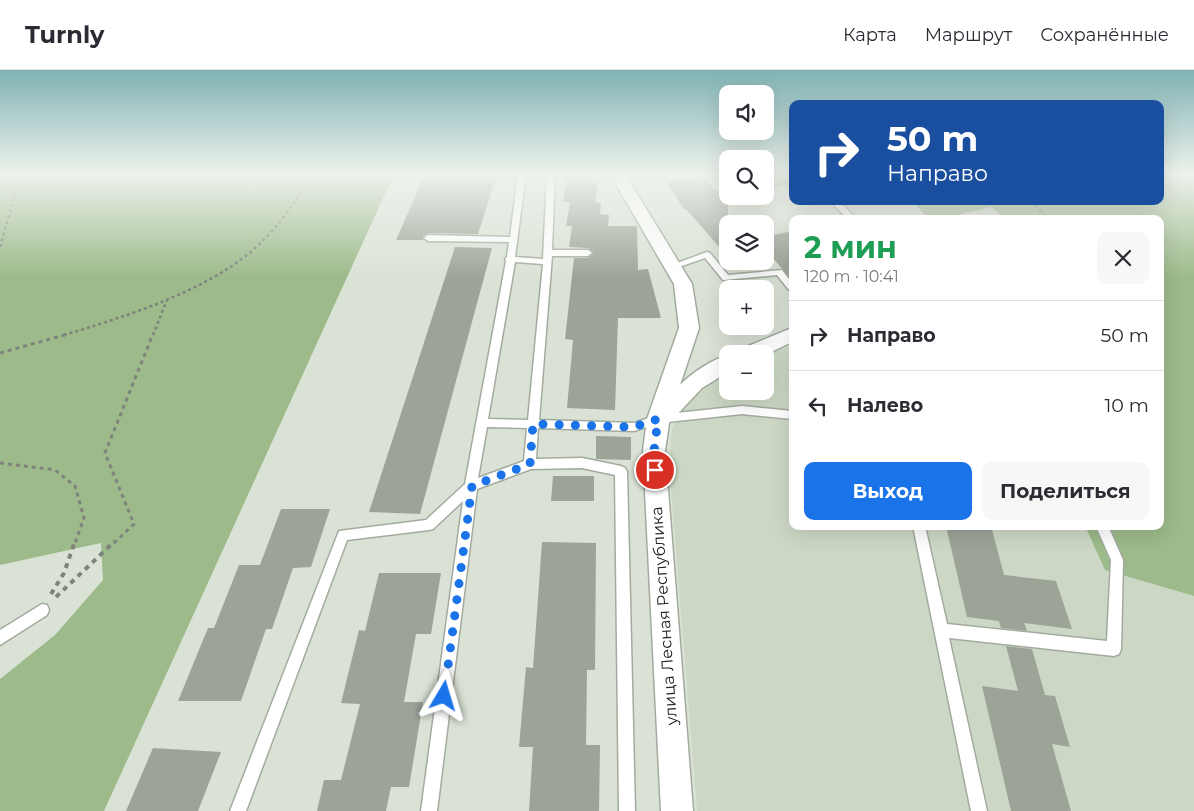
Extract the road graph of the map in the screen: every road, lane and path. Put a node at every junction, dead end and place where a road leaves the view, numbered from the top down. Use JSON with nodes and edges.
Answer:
{"nodes":[{"id":1,"x":11,"y":209,"type":"edge"},
{"id":2,"x":291,"y":209,"type":"edge"},
{"id":3,"x":518,"y":209,"type":"edge"},
{"id":4,"x":549,"y":209,"type":"edge"},
{"id":5,"x":636,"y":209,"type":"edge"},
{"id":6,"x":428,"y":238,"type":"dead end"},
{"id":7,"x":514,"y":240,"type":"junction"},
{"id":8,"x":0,"y":247,"type":"edge"},
{"id":9,"x":588,"y":253,"type":"dead end"},
{"id":10,"x":547,"y":258,"type":"junction"},
{"id":11,"x":509,"y":259,"type":"junction"},
{"id":12,"x":673,"y":266,"type":"junction"},
{"id":13,"x":789,"y":284,"type":"edge"},
{"id":14,"x":168,"y":299,"type":"junction"},
{"id":15,"x":789,"y":336,"type":"edge"},
{"id":16,"x":769,"y":345,"type":"edge"},
{"id":17,"x":0,"y":353,"type":"edge"},
{"id":18,"x":719,"y":368,"type":"edge"},
{"id":19,"x":789,"y":415,"type":"edge"},
{"id":20,"x":658,"y":419,"type":"junction"},
{"id":21,"x":482,"y":423,"type":"junction"},
{"id":22,"x":533,"y":424,"type":"junction"},
{"id":23,"x":0,"y":463,"type":"edge"},
{"id":24,"x":530,"y":464,"type":"junction"},
{"id":25,"x":472,"y":486,"type":"junction"},
{"id":26,"x":920,"y":530,"type":"edge"},
{"id":27,"x":1104,"y":530,"type":"edge"},
{"id":28,"x":42,"y":610,"type":"junction"},
{"id":29,"x":941,"y":630,"type":"junction"},
{"id":30,"x":0,"y":638,"type":"edge"},
{"id":31,"x":238,"y":811,"type":"edge"},
{"id":32,"x":429,"y":811,"type":"edge"},
{"id":33,"x":627,"y":811,"type":"edge"},
{"id":34,"x":677,"y":811,"type":"edge"},
{"id":35,"x":978,"y":811,"type":"edge"}],
"edges":[{"from":1,"to":8,"type":"path"},
{"from":2,"to":14,"type":"path"},
{"from":3,"to":7,"type":"lane"},
{"from":4,"to":10,"type":"lane"},
{"from":5,"to":12,"type":"street","name":"улица Лесная Республика"},
{"from":6,"to":7,"type":"lane"},
{"from":7,"to":11,"type":"lane"},
{"from":9,"to":10,"type":"lane"},
{"from":10,"to":11,"type":"lane"},
{"from":10,"to":22,"type":"lane"},
{"from":11,"to":21,"type":"lane"},
{"from":12,"to":13,"type":"lane"},
{"from":12,"to":20,"type":"street","name":"улица Лесная Республика"},
{"from":14,"to":17,"type":"path"},
{"from":14,"to":28,"type":"path"},
{"from":15,"to":16,"type":"street"},
{"from":18,"to":20,"type":"street"},
{"from":19,"to":20,"type":"lane"},
{"from":20,"to":22,"type":"lane"},
{"from":20,"to":34,"type":"street","name":"улица Лесная Республика"},
{"from":21,"to":22,"type":"lane"},
{"from":21,"to":25,"type":"lane"},
{"from":22,"to":24,"type":"lane"},
{"from":23,"to":28,"type":"path"},
{"from":24,"to":25,"type":"lane"},
{"from":24,"to":33,"type":"lane"},
{"from":25,"to":31,"type":"lane"},
{"from":25,"to":32,"type":"lane"},
{"from":26,"to":29,"type":"lane"},
{"from":27,"to":29,"type":"lane"},
{"from":28,"to":30,"type":"lane"},
{"from":29,"to":35,"type":"lane"}]}
